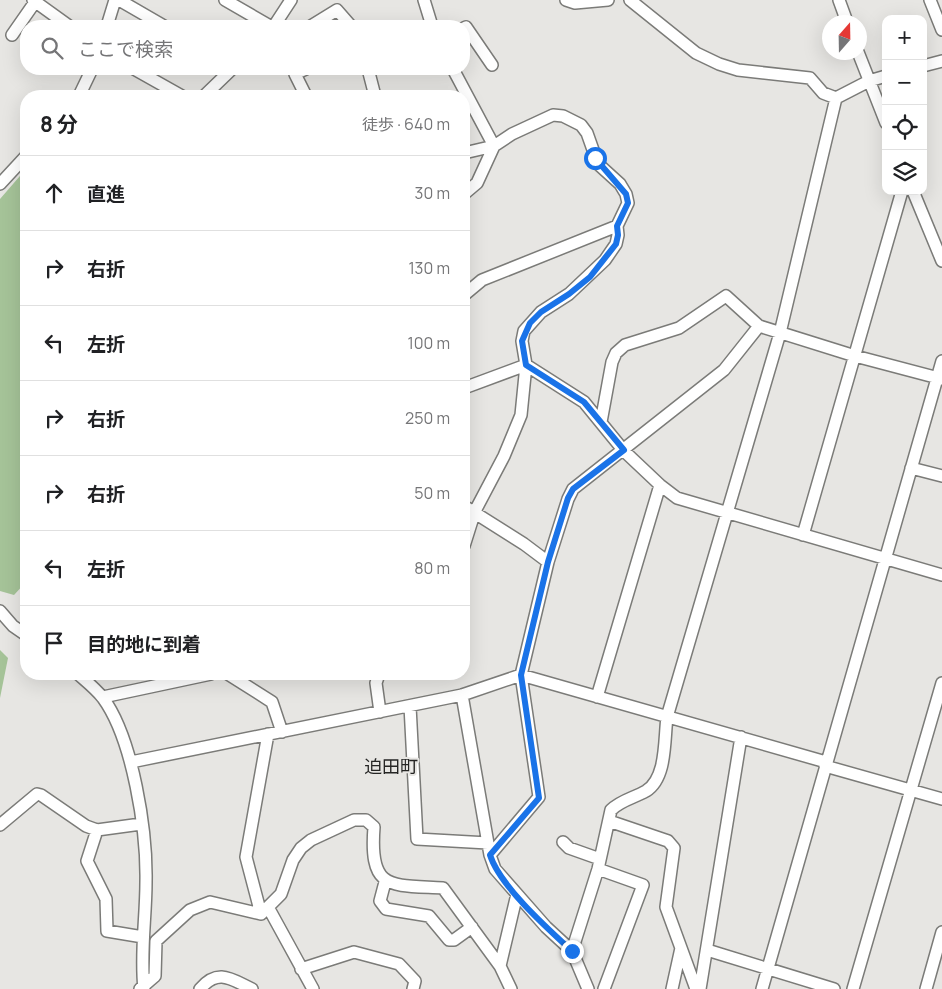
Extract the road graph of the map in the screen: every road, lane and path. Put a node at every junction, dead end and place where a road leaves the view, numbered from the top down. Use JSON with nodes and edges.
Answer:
{"nodes":[{"id":1,"x":115,"y":0,"type":"edge"},
{"id":2,"x":119,"y":0,"type":"edge"},
{"id":3,"x":225,"y":0,"type":"edge"},
{"id":4,"x":290,"y":0,"type":"edge"},
{"id":5,"x":424,"y":0,"type":"edge"},
{"id":6,"x":566,"y":0,"type":"edge"},
{"id":7,"x":608,"y":0,"type":"edge"},
{"id":8,"x":630,"y":0,"type":"edge"},
{"id":9,"x":839,"y":0,"type":"edge"},
{"id":10,"x":930,"y":0,"type":"edge"},
{"id":11,"x":34,"y":1,"type":"edge"},
{"id":12,"x":844,"y":15,"type":"edge"},
{"id":13,"x":22,"y":20,"type":"edge"},
{"id":14,"x":61,"y":20,"type":"edge"},
{"id":15,"x":109,"y":20,"type":"edge"},
{"id":16,"x":154,"y":20,"type":"edge"},
{"id":17,"x":260,"y":20,"type":"edge"},
{"id":18,"x":278,"y":20,"type":"edge"},
{"id":19,"x":321,"y":20,"type":"edge"},
{"id":20,"x":346,"y":20,"type":"edge"},
{"id":21,"x":430,"y":20,"type":"edge"},
{"id":22,"x":20,"y":23,"type":"edge"},
{"id":23,"x":942,"y":30,"type":"edge"},
{"id":24,"x":470,"y":33,"type":"edge"},
{"id":25,"x":12,"y":35,"type":"dead end"},
{"id":26,"x":861,"y":60,"type":"edge"},
{"id":27,"x":942,"y":61,"type":"edge"},
{"id":28,"x":492,"y":65,"type":"dead end"},
{"id":29,"x":927,"y":65,"type":"edge"},
{"id":30,"x":89,"y":75,"type":"edge"},
{"id":31,"x":145,"y":75,"type":"edge"},
{"id":32,"x":226,"y":75,"type":"edge"},
{"id":33,"x":296,"y":75,"type":"edge"},
{"id":34,"x":370,"y":75,"type":"edge"},
{"id":35,"x":456,"y":75,"type":"edge"},
{"id":36,"x":882,"y":77,"type":"edge"},
{"id":37,"x":869,"y":81,"type":"junction"},
{"id":38,"x":82,"y":90,"type":"edge"},
{"id":39,"x":171,"y":90,"type":"edge"},
{"id":40,"x":210,"y":90,"type":"edge"},
{"id":41,"x":303,"y":90,"type":"edge"},
{"id":42,"x":373,"y":90,"type":"edge"},
{"id":43,"x":464,"y":90,"type":"edge"},
{"id":44,"x":836,"y":98,"type":"junction"},
{"id":45,"x":470,"y":101,"type":"edge"},
{"id":46,"x":882,"y":112,"type":"edge"},
{"id":47,"x":494,"y":146,"type":"junction"},
{"id":48,"x":470,"y":152,"type":"edge"},
{"id":49,"x":20,"y":162,"type":"edge"},
{"id":50,"x":0,"y":184,"type":"edge"},
{"id":51,"x":470,"y":189,"type":"edge"},
{"id":52,"x":901,"y":195,"type":"edge"},
{"id":53,"x":915,"y":195,"type":"edge"},
{"id":54,"x":617,"y":226,"type":"junction"},
{"id":55,"x":942,"y":261,"type":"edge"},
{"id":56,"x":470,"y":290,"type":"edge"},
{"id":57,"x":759,"y":326,"type":"junction"},
{"id":58,"x":780,"y":333,"type":"junction"},
{"id":59,"x":854,"y":356,"type":"junction"},
{"id":60,"x":942,"y":361,"type":"edge"},
{"id":61,"x":526,"y":365,"type":"junction"},
{"id":62,"x":939,"y":379,"type":"edge"},
{"id":63,"x":470,"y":386,"type":"edge"},
{"id":64,"x":601,"y":422,"type":"junction"},
{"id":65,"x":624,"y":450,"type":"junction"},
{"id":66,"x":911,"y":468,"type":"junction"},
{"id":67,"x":942,"y":476,"type":"edge"},
{"id":68,"x":660,"y":486,"type":"junction"},
{"id":69,"x":470,"y":509,"type":"edge"},
{"id":70,"x":474,"y":511,"type":"junction"},
{"id":71,"x":726,"y":512,"type":"junction"},
{"id":72,"x":470,"y":525,"type":"edge"},
{"id":73,"x":802,"y":535,"type":"junction"},
{"id":74,"x":886,"y":558,"type":"junction"},
{"id":75,"x":548,"y":562,"type":"junction"},
{"id":76,"x":942,"y":575,"type":"edge"},
{"id":77,"x":0,"y":610,"type":"edge"},
{"id":78,"x":0,"y":625,"type":"edge"},
{"id":79,"x":13,"y":626,"type":"junction"},
{"id":80,"x":20,"y":631,"type":"edge"},
{"id":81,"x":521,"y":675,"type":"junction"},
{"id":82,"x":84,"y":680,"type":"edge"},
{"id":83,"x":183,"y":680,"type":"edge"},
{"id":84,"x":237,"y":680,"type":"edge"},
{"id":85,"x":377,"y":680,"type":"edge"},
{"id":86,"x":942,"y":683,"type":"edge"},
{"id":87,"x":462,"y":695,"type":"junction"},
{"id":88,"x":102,"y":697,"type":"junction"},
{"id":89,"x":597,"y":697,"type":"junction"},
{"id":90,"x":410,"y":706,"type":"junction"},
{"id":91,"x":380,"y":712,"type":"junction"},
{"id":92,"x":667,"y":717,"type":"junction"},
{"id":93,"x":282,"y":732,"type":"junction"},
{"id":94,"x":268,"y":734,"type":"junction"},
{"id":95,"x":742,"y":737,"type":"junction"},
{"id":96,"x":131,"y":762,"type":"junction"},
{"id":97,"x":826,"y":764,"type":"junction"},
{"id":98,"x":910,"y":790,"type":"junction"},
{"id":99,"x":942,"y":799,"type":"edge"},
{"id":100,"x":609,"y":821,"type":"junction"},
{"id":101,"x":140,"y":824,"type":"junction"},
{"id":102,"x":0,"y":825,"type":"edge"},
{"id":103,"x":97,"y":830,"type":"junction"},
{"id":104,"x":563,"y":842,"type":"dead end"},
{"id":105,"x":488,"y":843,"type":"junction"},
{"id":106,"x":490,"y":855,"type":"junction"},
{"id":107,"x":599,"y":864,"type":"junction"},
{"id":108,"x":385,"y":882,"type":"junction"},
{"id":109,"x":517,"y":894,"type":"junction"},
{"id":110,"x":265,"y":910,"type":"junction"},
{"id":111,"x":472,"y":927,"type":"junction"},
{"id":112,"x":942,"y":932,"type":"edge"},
{"id":113,"x":143,"y":937,"type":"junction"},
{"id":114,"x":681,"y":946,"type":"junction"},
{"id":115,"x":707,"y":950,"type":"junction"},
{"id":116,"x":572,"y":951,"type":"junction"},
{"id":117,"x":500,"y":966,"type":"junction"},
{"id":118,"x":301,"y":969,"type":"junction"},
{"id":119,"x":768,"y":970,"type":"junction"},
{"id":120,"x":142,"y":988,"type":"edge"},
{"id":121,"x":200,"y":989,"type":"edge"},
{"id":122,"x":252,"y":989,"type":"edge"},
{"id":123,"x":313,"y":989,"type":"edge"},
{"id":124,"x":413,"y":989,"type":"edge"},
{"id":125,"x":511,"y":989,"type":"edge"},
{"id":126,"x":588,"y":989,"type":"edge"},
{"id":127,"x":604,"y":989,"type":"edge"},
{"id":128,"x":672,"y":989,"type":"edge"},
{"id":129,"x":696,"y":989,"type":"edge"},
{"id":130,"x":700,"y":989,"type":"edge"},
{"id":131,"x":762,"y":989,"type":"edge"},
{"id":132,"x":834,"y":989,"type":"edge"},
{"id":133,"x":853,"y":989,"type":"edge"},
{"id":134,"x":926,"y":989,"type":"edge"}],
"edges":[{"from":1,"to":15,"type":"street"},
{"from":2,"to":16,"type":"street"},
{"from":3,"to":17,"type":"street"},
{"from":4,"to":18,"type":"street"},
{"from":5,"to":21,"type":"street"},
{"from":6,"to":7,"type":"street"},
{"from":8,"to":44,"type":"street"},
{"from":9,"to":12,"type":"street"},
{"from":10,"to":23,"type":"street"},
{"from":11,"to":13,"type":"street"},
{"from":11,"to":14,"type":"street"},
{"from":19,"to":20,"type":"street"},
{"from":22,"to":25,"type":"street"},
{"from":24,"to":28,"type":"street"},
{"from":26,"to":37,"type":"street"},
{"from":27,"to":29,"type":"street"},
{"from":30,"to":38,"type":"street"},
{"from":31,"to":39,"type":"street"},
{"from":32,"to":40,"type":"street"},
{"from":33,"to":41,"type":"street"},
{"from":34,"to":42,"type":"street"},
{"from":35,"to":43,"type":"street"},
{"from":36,"to":37,"type":"street"},
{"from":37,"to":44,"type":"street"},
{"from":37,"to":46,"type":"street"},
{"from":44,"to":58,"type":"street"},
{"from":45,"to":47,"type":"street"},
{"from":47,"to":48,"type":"street"},
{"from":47,"to":51,"type":"street"},
{"from":47,"to":54,"type":"street"},
{"from":49,"to":50,"type":"street"},
{"from":52,"to":59,"type":"street"},
{"from":53,"to":55,"type":"street"},
{"from":54,"to":56,"type":"street"},
{"from":54,"to":61,"type":"street"},
{"from":57,"to":58,"type":"street"},
{"from":57,"to":64,"type":"street"},
{"from":57,"to":65,"type":"street"},
{"from":58,"to":59,"type":"street"},
{"from":58,"to":71,"type":"street"},
{"from":59,"to":62,"type":"street"},
{"from":59,"to":73,"type":"street"},
{"from":60,"to":62,"type":"street"},
{"from":61,"to":63,"type":"street"},
{"from":61,"to":64,"type":"street"},
{"from":61,"to":70,"type":"street"},
{"from":62,"to":66,"type":"street"},
{"from":64,"to":65,"type":"street"},
{"from":65,"to":68,"type":"street"},
{"from":65,"to":75,"type":"street"},
{"from":66,"to":67,"type":"street"},
{"from":66,"to":74,"type":"street"},
{"from":68,"to":71,"type":"street"},
{"from":68,"to":89,"type":"street"},
{"from":69,"to":70,"type":"street"},
{"from":70,"to":72,"type":"street"},
{"from":70,"to":75,"type":"street"},
{"from":71,"to":73,"type":"street"},
{"from":71,"to":92,"type":"street"},
{"from":73,"to":74,"type":"street"},
{"from":74,"to":76,"type":"street"},
{"from":74,"to":97,"type":"street"},
{"from":75,"to":81,"type":"street"},
{"from":77,"to":79,"type":"street"},
{"from":78,"to":79,"type":"street"},
{"from":79,"to":80,"type":"street"},
{"from":81,"to":87,"type":"street"},
{"from":81,"to":89,"type":"street"},
{"from":81,"to":106,"type":"street"},
{"from":82,"to":88,"type":"street"},
{"from":83,"to":88,"type":"street"},
{"from":84,"to":93,"type":"street"},
{"from":85,"to":91,"type":"street"},
{"from":86,"to":98,"type":"street"},
{"from":87,"to":90,"type":"street"},
{"from":87,"to":105,"type":"street"},
{"from":88,"to":96,"type":"street"},
{"from":89,"to":92,"type":"street"},
{"from":90,"to":91,"type":"street"},
{"from":90,"to":105,"type":"street"},
{"from":91,"to":93,"type":"street"},
{"from":92,"to":95,"type":"street"},
{"from":92,"to":100,"type":"street"},
{"from":93,"to":94,"type":"street"},
{"from":94,"to":96,"type":"street"},
{"from":94,"to":110,"type":"street"},
{"from":95,"to":97,"type":"street"},
{"from":95,"to":115,"type":"street"},
{"from":96,"to":101,"type":"street"},
{"from":97,"to":98,"type":"street"},
{"from":97,"to":119,"type":"street"},
{"from":98,"to":99,"type":"street"},
{"from":98,"to":133,"type":"street"},
{"from":100,"to":107,"type":"street"},
{"from":100,"to":114,"type":"street"},
{"from":101,"to":103,"type":"street"},
{"from":101,"to":113,"type":"street"},
{"from":102,"to":103,"type":"street"},
{"from":103,"to":113,"type":"street"},
{"from":104,"to":107,"type":"street"},
{"from":105,"to":106,"type":"street"},
{"from":106,"to":109,"type":"street"},
{"from":107,"to":116,"type":"street"},
{"from":107,"to":127,"type":"street"},
{"from":108,"to":110,"type":"street"},
{"from":108,"to":111,"type":"street"},
{"from":108,"to":111,"type":"street"},
{"from":109,"to":116,"type":"street"},
{"from":109,"to":117,"type":"street"},
{"from":110,"to":118,"type":"street"},
{"from":110,"to":120,"type":"street"},
{"from":111,"to":117,"type":"street"},
{"from":112,"to":134,"type":"street"},
{"from":113,"to":120,"type":"street"},
{"from":114,"to":128,"type":"street"},
{"from":114,"to":129,"type":"street"},
{"from":115,"to":119,"type":"street"},
{"from":115,"to":130,"type":"street"},
{"from":116,"to":126,"type":"street"},
{"from":117,"to":125,"type":"street"},
{"from":118,"to":123,"type":"street"},
{"from":118,"to":124,"type":"street"},
{"from":119,"to":131,"type":"street"},
{"from":119,"to":132,"type":"street"},
{"from":121,"to":122,"type":"street"}]}
